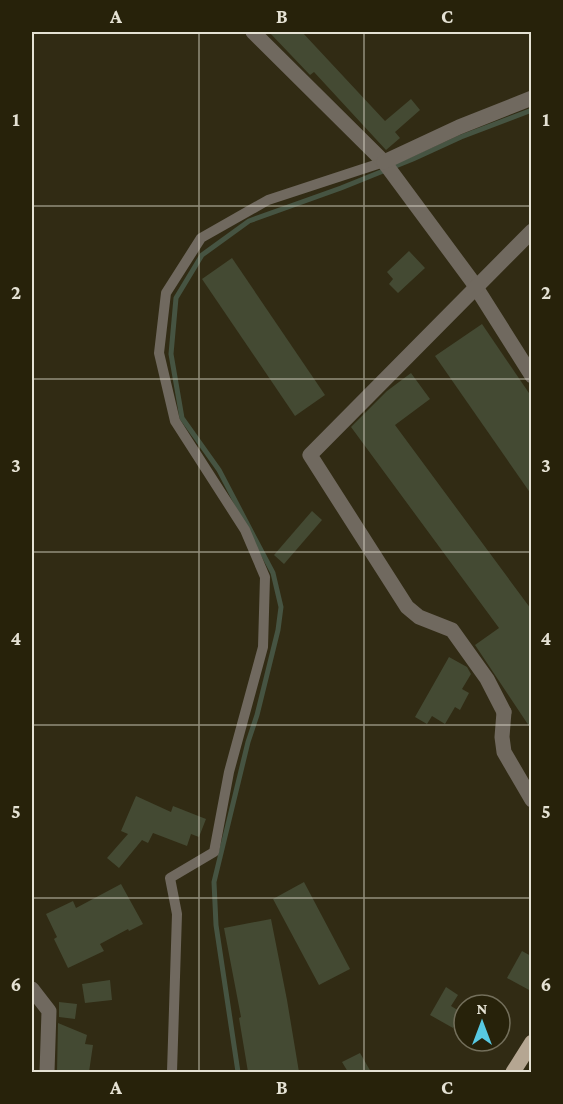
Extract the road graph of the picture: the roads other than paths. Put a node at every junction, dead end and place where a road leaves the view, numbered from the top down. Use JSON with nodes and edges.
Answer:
{"nodes":[{"id":1,"x":253,"y":32,"type":"edge"},
{"id":2,"x":531,"y":98,"type":"edge"},
{"id":3,"x":389,"y":168,"type":"junction"},
{"id":4,"x":531,"y":231,"type":"edge"},
{"id":5,"x":475,"y":286,"type":"junction"},
{"id":6,"x":531,"y":376,"type":"edge"},
{"id":7,"x":531,"y":800,"type":"edge"},
{"id":8,"x":32,"y":989,"type":"edge"},
{"id":9,"x":531,"y":1042,"type":"edge"},
{"id":10,"x":47,"y":1072,"type":"edge"},
{"id":11,"x":172,"y":1072,"type":"edge"},
{"id":12,"x":513,"y":1072,"type":"edge"}],
"edges":[{"from":1,"to":3,"type":"street"},
{"from":2,"to":3,"type":"street"},
{"from":3,"to":5,"type":"street"},
{"from":3,"to":11,"type":"lane"},
{"from":4,"to":5,"type":"street"},
{"from":5,"to":6,"type":"street"},
{"from":5,"to":7,"type":"street"},
{"from":8,"to":10,"type":"street"},
{"from":9,"to":12,"type":"main road"}]}
